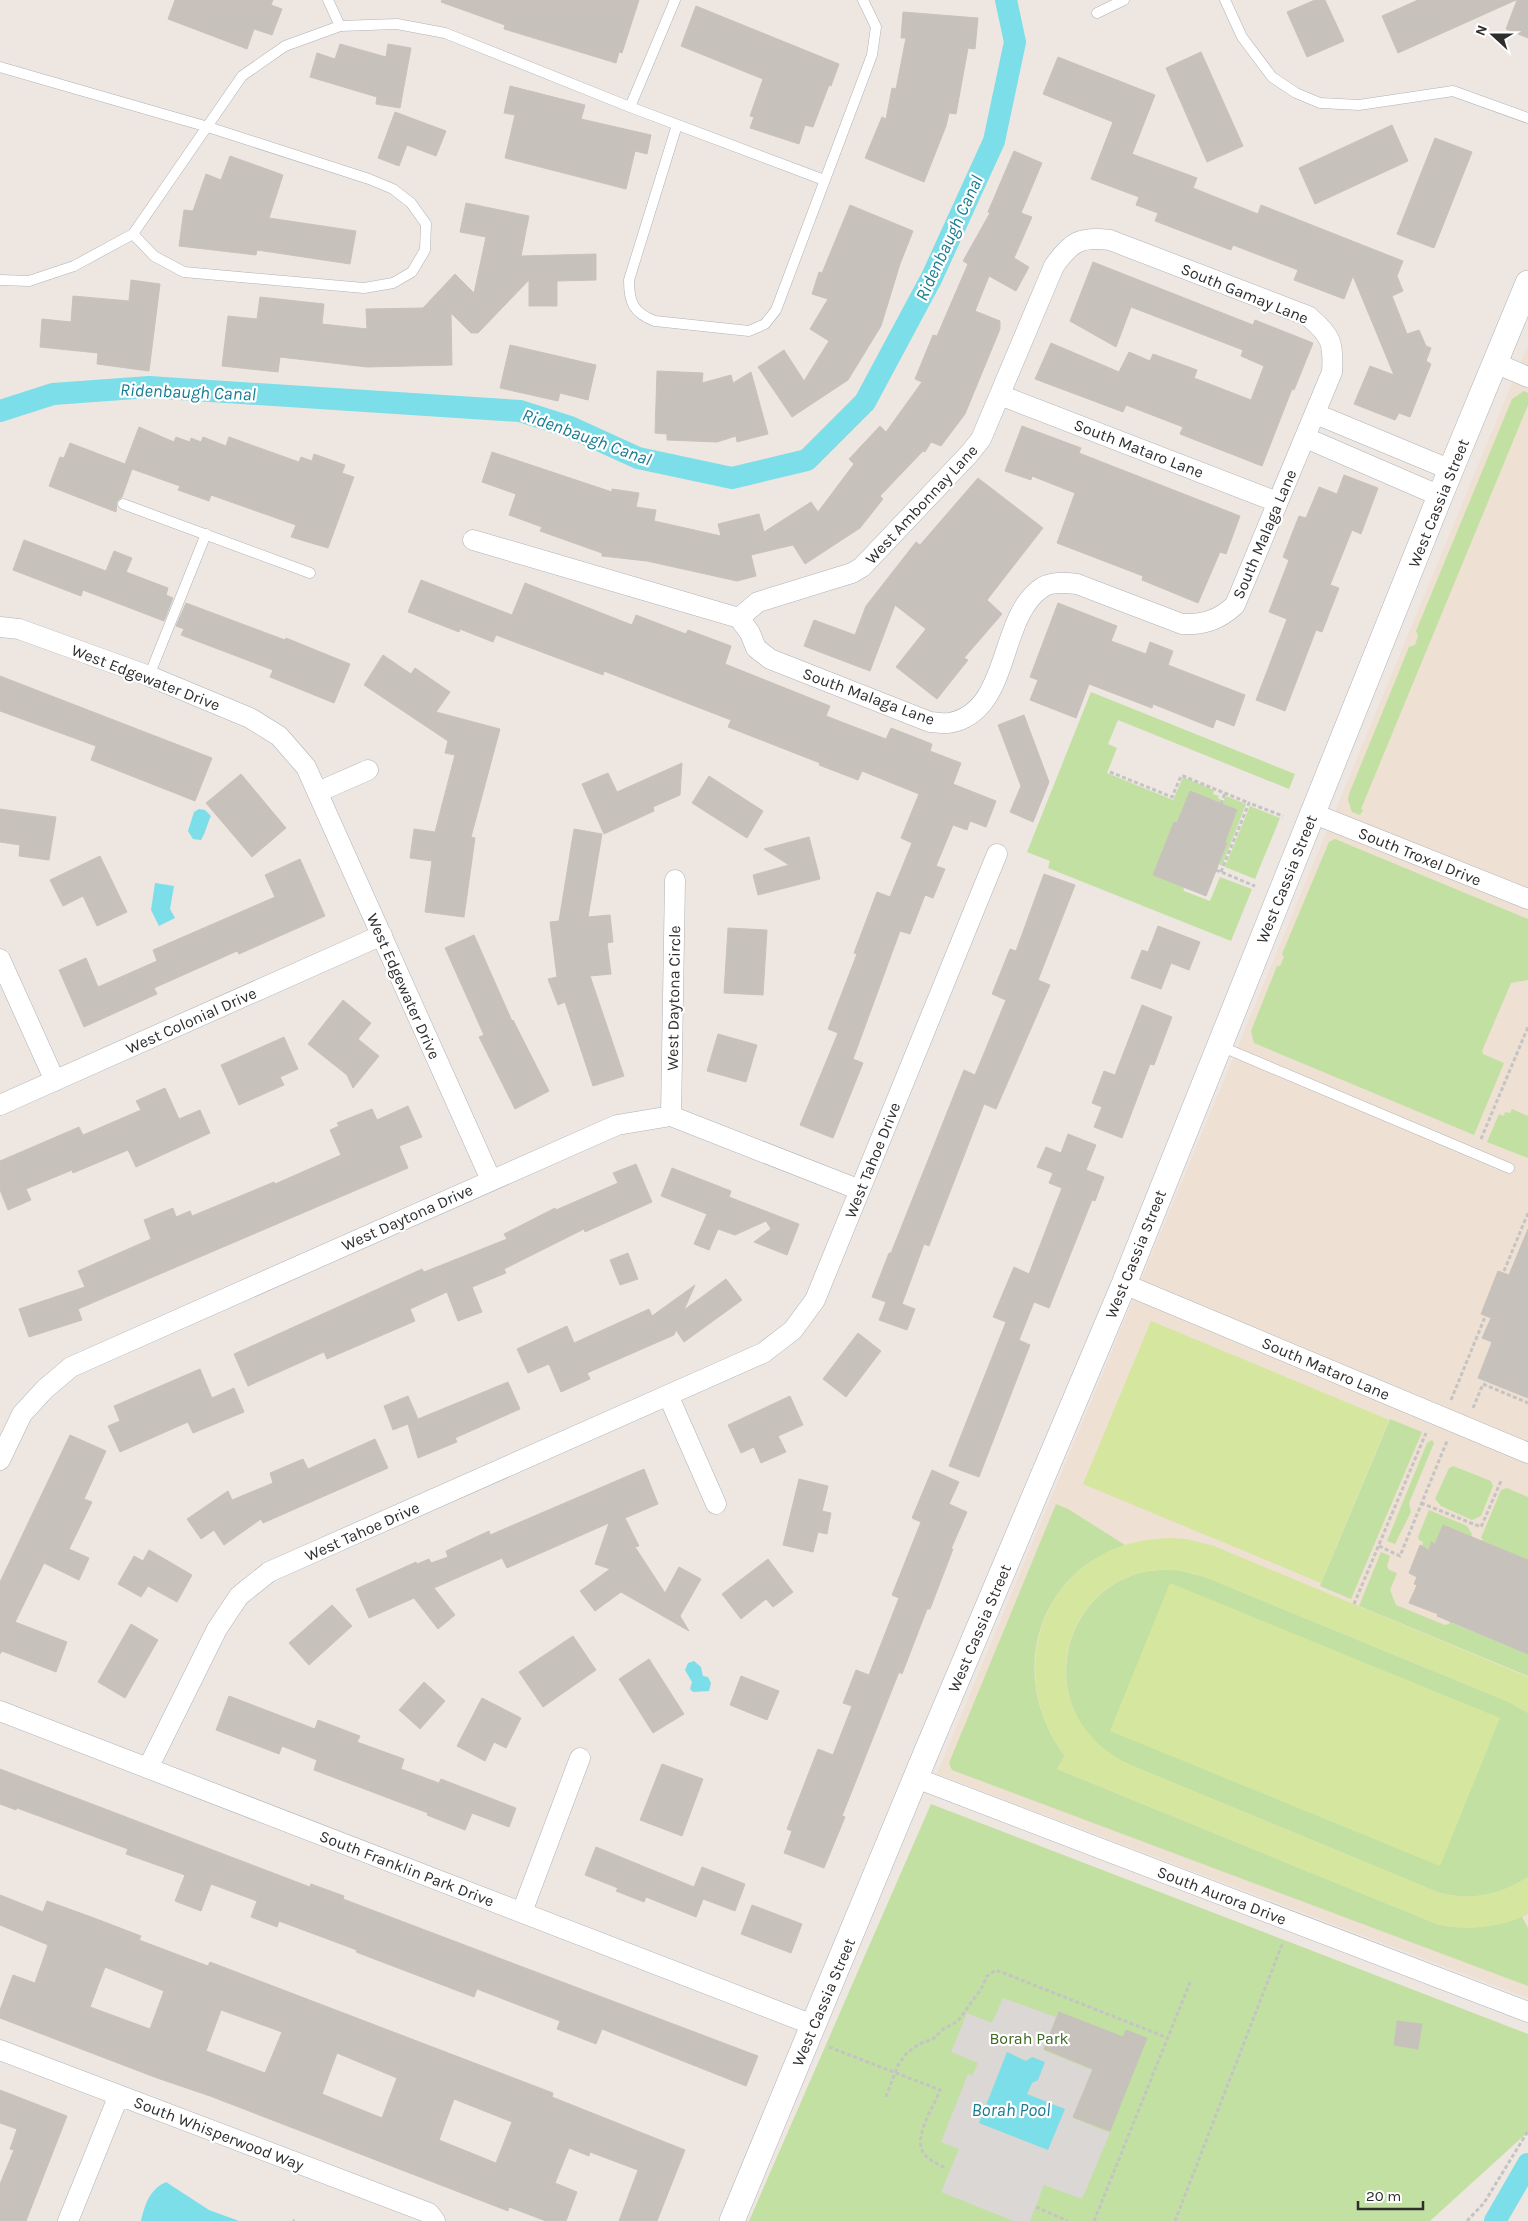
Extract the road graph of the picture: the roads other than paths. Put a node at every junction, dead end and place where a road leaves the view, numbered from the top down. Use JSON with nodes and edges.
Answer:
{"nodes":[{"id":1,"x":328,"y":0,"type":"edge"},
{"id":2,"x":675,"y":0,"type":"edge"},
{"id":3,"x":863,"y":0,"type":"edge"},
{"id":4,"x":1124,"y":0,"type":"edge"},
{"id":5,"x":1225,"y":0,"type":"edge"},
{"id":6,"x":1097,"y":13,"type":"dead end"},
{"id":7,"x":340,"y":26,"type":"junction"},
{"id":8,"x":0,"y":67,"type":"edge"},
{"id":9,"x":630,"y":107,"type":"junction"},
{"id":10,"x":1528,"y":118,"type":"edge"},
{"id":11,"x":677,"y":124,"type":"junction"},
{"id":12,"x":208,"y":127,"type":"junction"},
{"id":13,"x":824,"y":180,"type":"junction"},
{"id":14,"x":133,"y":234,"type":"junction"},
{"id":15,"x":1078,"y":240,"type":"joint"},
{"id":16,"x":0,"y":280,"type":"edge"},
{"id":17,"x":1528,"y":284,"type":"edge"},
{"id":18,"x":1495,"y":363,"type":"junction"},
{"id":19,"x":1528,"y":377,"type":"edge"},
{"id":20,"x":1000,"y":395,"type":"junction"},
{"id":21,"x":1316,"y":414,"type":"junction"},
{"id":22,"x":1306,"y":438,"type":"junction"},
{"id":23,"x":1451,"y":470,"type":"junction"},
{"id":24,"x":1440,"y":496,"type":"junction"},
{"id":25,"x":1277,"y":502,"type":"junction"},
{"id":26,"x":123,"y":504,"type":"dead end"},
{"id":27,"x":206,"y":534,"type":"junction"},
{"id":28,"x":473,"y":540,"type":"dead end"},
{"id":29,"x":310,"y":573,"type":"dead end"},
{"id":30,"x":739,"y":618,"type":"junction"},
{"id":31,"x":0,"y":627,"type":"edge"},
{"id":32,"x":149,"y":676,"type":"junction"},
{"id":33,"x":368,"y":770,"type":"dead end"},
{"id":34,"x":318,"y":792,"type":"junction"},
{"id":35,"x":1312,"y":813,"type":"junction"},
{"id":36,"x":997,"y":854,"type":"dead end"},
{"id":37,"x":675,"y":880,"type":"dead end"},
{"id":38,"x":1528,"y":899,"type":"edge"},
{"id":39,"x":382,"y":935,"type":"junction"},
{"id":40,"x":0,"y":959,"type":"edge"},
{"id":41,"x":1220,"y":1046,"type":"junction"},
{"id":42,"x":55,"y":1081,"type":"junction"},
{"id":43,"x":0,"y":1105,"type":"edge"},
{"id":44,"x":671,"y":1116,"type":"junction"},
{"id":45,"x":1509,"y":1168,"type":"dead end"},
{"id":46,"x":491,"y":1180,"type":"junction"},
{"id":47,"x":860,"y":1190,"type":"junction"},
{"id":48,"x":1124,"y":1284,"type":"junction"},
{"id":49,"x":668,"y":1395,"type":"junction"},
{"id":50,"x":1528,"y":1452,"type":"edge"},
{"id":51,"x":0,"y":1460,"type":"edge"},
{"id":52,"x":716,"y":1504,"type":"dead end"},
{"id":53,"x":0,"y":1711,"type":"edge"},
{"id":54,"x":580,"y":1758,"type":"dead end"},
{"id":55,"x":148,"y":1768,"type":"junction"},
{"id":56,"x":916,"y":1778,"type":"junction"},
{"id":57,"x":522,"y":1912,"type":"junction"},
{"id":58,"x":1528,"y":2012,"type":"edge"},
{"id":59,"x":813,"y":2025,"type":"junction"},
{"id":60,"x":0,"y":2050,"type":"edge"},
{"id":61,"x":118,"y":2095,"type":"junction"},
{"id":62,"x":68,"y":2221,"type":"edge"},
{"id":63,"x":435,"y":2221,"type":"edge"},
{"id":64,"x":732,"y":2221,"type":"edge"}],
"edges":[{"from":1,"to":7,"type":"lane"},
{"from":2,"to":9,"type":"lane"},
{"from":3,"to":13,"type":"lane"},
{"from":4,"to":6,"type":"lane"},
{"from":5,"to":10,"type":"lane"},
{"from":7,"to":9,"type":"lane"},
{"from":7,"to":12,"type":"lane"},
{"from":8,"to":12,"type":"lane"},
{"from":9,"to":11,"type":"lane"},
{"from":11,"to":13,"type":"lane"},
{"from":11,"to":13,"type":"lane"},
{"from":12,"to":14,"type":"lane"},
{"from":12,"to":14,"type":"lane"},
{"from":14,"to":16,"type":"lane"},
{"from":15,"to":20,"type":"street","name":"West Ambonnay Lane"},
{"from":15,"to":21,"type":"street","name":"South Gamay Lane"},
{"from":17,"to":18,"type":"street","name":"West Cassia Street"},
{"from":18,"to":19,"type":"street"},
{"from":18,"to":23,"type":"street","name":"West Cassia Street"},
{"from":20,"to":25,"type":"street","name":"South Mataro Lane"},
{"from":20,"to":30,"type":"street","name":"West Ambonnay Lane"},
{"from":21,"to":22,"type":"street","name":"South Malaga Lane"},
{"from":21,"to":23,"type":"street"},
{"from":22,"to":24,"type":"street"},
{"from":22,"to":25,"type":"street","name":"South Malaga Lane"},
{"from":23,"to":24,"type":"street","name":"West Cassia Street"},
{"from":24,"to":35,"type":"street","name":"West Cassia Street"},
{"from":25,"to":30,"type":"street","name":"South Malaga Lane"},
{"from":26,"to":27,"type":"lane"},
{"from":27,"to":29,"type":"lane"},
{"from":27,"to":32,"type":"lane"},
{"from":28,"to":30,"type":"street"},
{"from":31,"to":32,"type":"street","name":"West Edgewater Drive"},
{"from":32,"to":34,"type":"street","name":"West Edgewater Drive"},
{"from":33,"to":34,"type":"street"},
{"from":34,"to":39,"type":"street","name":"West Edgewater Drive"},
{"from":35,"to":38,"type":"street","name":"South Troxel Drive"},
{"from":35,"to":41,"type":"street","name":"West Cassia Street"},
{"from":36,"to":47,"type":"street","name":"West Tahoe Drive"},
{"from":37,"to":44,"type":"street","name":"West Daytona Circle"},
{"from":39,"to":42,"type":"street","name":"West Colonial Drive"},
{"from":39,"to":46,"type":"street","name":"West Edgewater Drive"},
{"from":40,"to":42,"type":"street"},
{"from":41,"to":45,"type":"lane"},
{"from":41,"to":48,"type":"street","name":"West Cassia Street"},
{"from":42,"to":43,"type":"street","name":"West Colonial Drive"},
{"from":44,"to":46,"type":"street","name":"West Daytona Drive"},
{"from":44,"to":47,"type":"street"},
{"from":46,"to":51,"type":"street","name":"West Daytona Drive"},
{"from":47,"to":49,"type":"street","name":"West Tahoe Drive"},
{"from":48,"to":50,"type":"street","name":"South Mataro Lane"},
{"from":48,"to":56,"type":"street","name":"West Cassia Street"},
{"from":49,"to":52,"type":"street"},
{"from":49,"to":55,"type":"street","name":"West Tahoe Drive"},
{"from":53,"to":55,"type":"street","name":"South Franklin Park Drive"},
{"from":54,"to":57,"type":"street"},
{"from":55,"to":57,"type":"street","name":"South Franklin Park Drive"},
{"from":56,"to":58,"type":"street","name":"South Aurora Drive"},
{"from":56,"to":59,"type":"street","name":"West Cassia Street"},
{"from":57,"to":59,"type":"street","name":"South Franklin Park Drive"},
{"from":59,"to":64,"type":"street","name":"West Cassia Street"},
{"from":60,"to":61,"type":"street","name":"South Whisperwood Way"},
{"from":61,"to":62,"type":"street"},
{"from":61,"to":63,"type":"street","name":"South Whisperwood Way"}]}
